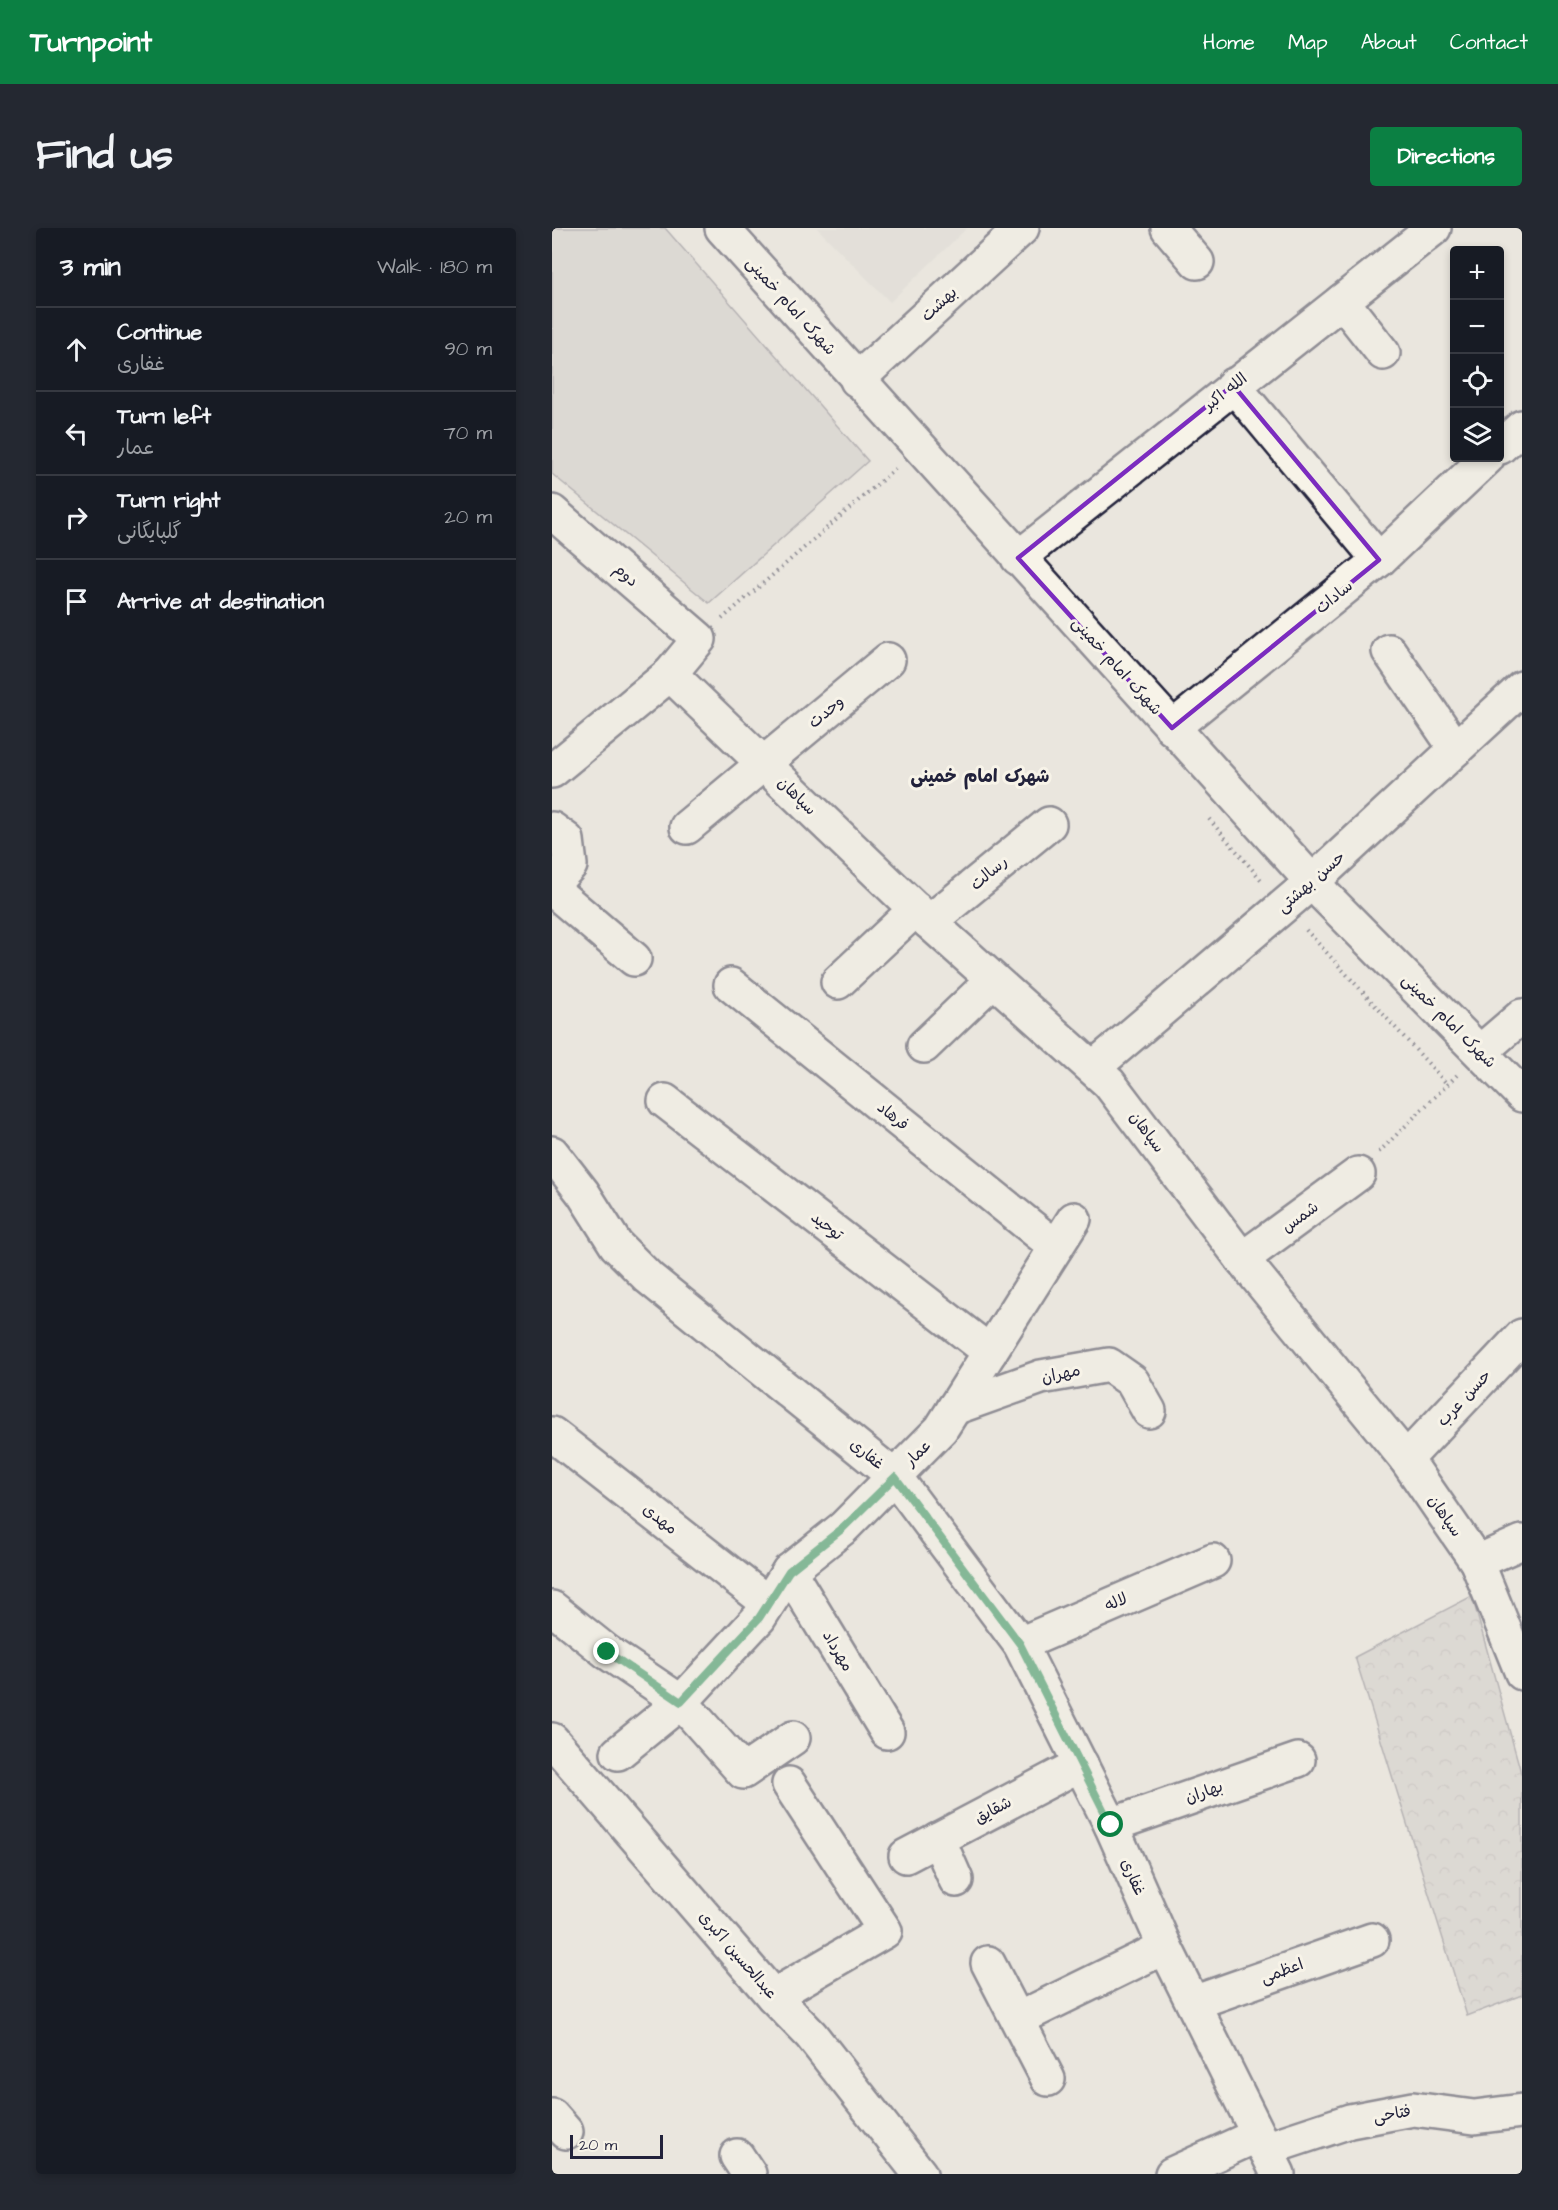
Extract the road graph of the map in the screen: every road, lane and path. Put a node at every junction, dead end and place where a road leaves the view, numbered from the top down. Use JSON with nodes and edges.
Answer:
{"nodes":[{"id":1,"x":722,"y":228,"type":"edge"},
{"id":2,"x":1022,"y":228,"type":"edge"},
{"id":3,"x":1168,"y":228,"type":"edge"},
{"id":4,"x":1434,"y":228,"type":"edge"},
{"id":5,"x":1197,"y":262,"type":"dead end"},
{"id":6,"x":1342,"y":301,"type":"junction"},
{"id":7,"x":1383,"y":353,"type":"dead end"},
{"id":8,"x":857,"y":380,"type":"junction"},
{"id":9,"x":1233,"y":385,"type":"junction"},
{"id":10,"x":1522,"y":427,"type":"edge"},
{"id":11,"x":1504,"y":443,"type":"edge"},
{"id":12,"x":919,"y":448,"type":"junction"},
{"id":13,"x":1483,"y":462,"type":"edge"},
{"id":14,"x":552,"y":512,"type":"edge"},
{"id":15,"x":1018,"y":558,"type":"junction"},
{"id":16,"x":1379,"y":560,"type":"junction"},
{"id":17,"x":699,"y":639,"type":"junction"},
{"id":18,"x":1389,"y":651,"type":"dead end"},
{"id":19,"x":888,"y":660,"type":"dead end"},
{"id":20,"x":670,"y":674,"type":"junction"},
{"id":21,"x":1522,"y":688,"type":"edge"},
{"id":22,"x":1172,"y":728,"type":"junction"},
{"id":23,"x":1456,"y":749,"type":"junction"},
{"id":24,"x":765,"y":764,"type":"junction"},
{"id":25,"x":552,"y":771,"type":"edge"},
{"id":26,"x":1048,"y":824,"type":"dead end"},
{"id":27,"x":687,"y":827,"type":"dead end"},
{"id":28,"x":559,"y":835,"type":"edge"},
{"id":29,"x":1312,"y":882,"type":"junction"},
{"id":30,"x":552,"y":887,"type":"edge"},
{"id":31,"x":922,"y":916,"type":"junction"},
{"id":32,"x":634,"y":959,"type":"dead end"},
{"id":33,"x":993,"y":980,"type":"junction"},
{"id":34,"x":838,"y":982,"type":"dead end"},
{"id":35,"x":731,"y":985,"type":"dead end"},
{"id":36,"x":1522,"y":1016,"type":"edge"},
{"id":37,"x":924,"y":1046,"type":"dead end"},
{"id":38,"x":1480,"y":1052,"type":"junction"},
{"id":39,"x":1092,"y":1068,"type":"junction"},
{"id":40,"x":1522,"y":1095,"type":"edge"},
{"id":41,"x":665,"y":1101,"type":"dead end"},
{"id":42,"x":552,"y":1153,"type":"edge"},
{"id":43,"x":1358,"y":1174,"type":"joint"},
{"id":44,"x":1074,"y":1219,"type":"dead end"},
{"id":45,"x":1056,"y":1247,"type":"junction"},
{"id":46,"x":1242,"y":1260,"type":"junction"},
{"id":47,"x":1522,"y":1336,"type":"edge"},
{"id":48,"x":990,"y":1352,"type":"junction"},
{"id":49,"x":954,"y":1408,"type":"junction"},
{"id":50,"x":1149,"y":1412,"type":"dead end"},
{"id":51,"x":552,"y":1434,"type":"edge"},
{"id":52,"x":1406,"y":1459,"type":"junction"},
{"id":53,"x":895,"y":1477,"type":"junction"},
{"id":54,"x":1522,"y":1542,"type":"edge"},
{"id":55,"x":1213,"y":1561,"type":"dead end"},
{"id":56,"x":1478,"y":1562,"type":"junction"},
{"id":57,"x":789,"y":1571,"type":"junction"},
{"id":58,"x":768,"y":1603,"type":"junction"},
{"id":59,"x":552,"y":1608,"type":"edge"},
{"id":60,"x":1020,"y":1644,"type":"junction"},
{"id":61,"x":1522,"y":1673,"type":"edge"},
{"id":62,"x":681,"y":1702,"type":"junction"},
{"id":63,"x":886,"y":1732,"type":"dead end"},
{"id":64,"x":793,"y":1738,"type":"dead end"},
{"id":65,"x":553,"y":1743,"type":"edge"},
{"id":66,"x":618,"y":1753,"type":"dead end"},
{"id":67,"x":1298,"y":1760,"type":"dead end"},
{"id":68,"x":1081,"y":1764,"type":"junction"},
{"id":69,"x":789,"y":1784,"type":"dead end"},
{"id":70,"x":1111,"y":1825,"type":"junction"},
{"id":71,"x":938,"y":1839,"type":"junction"},
{"id":72,"x":906,"y":1856,"type":"dead end"},
{"id":73,"x":956,"y":1880,"type":"dead end"},
{"id":74,"x":1372,"y":1940,"type":"dead end"},
{"id":75,"x":1165,"y":1947,"type":"junction"},
{"id":76,"x":988,"y":1963,"type":"dead end"},
{"id":77,"x":773,"y":1996,"type":"junction"},
{"id":78,"x":1193,"y":2003,"type":"junction"},
{"id":79,"x":1018,"y":2019,"type":"junction"},
{"id":80,"x":1048,"y":2079,"type":"dead end"},
{"id":81,"x":1522,"y":2111,"type":"edge"},
{"id":82,"x":1267,"y":2152,"type":"edge"},
{"id":83,"x":920,"y":2174,"type":"edge"},
{"id":84,"x":1172,"y":2174,"type":"edge"}],
"edges":[{"from":1,"to":8,"type":"street","name":"شهرک امام خمینی"},
{"from":2,"to":8,"type":"street","name":"بهشت"},
{"from":3,"to":5,"type":"street"},
{"from":4,"to":6,"type":"street","name":"الله اکبر"},
{"from":6,"to":7,"type":"street"},
{"from":6,"to":9,"type":"street","name":"الله اکبر"},
{"from":8,"to":12,"type":"street","name":"شهرک امام خمینی"},
{"from":9,"to":15,"type":"street","name":"الله اکبر"},
{"from":9,"to":16,"type":"street"},
{"from":10,"to":11,"type":"street"},
{"from":12,"to":15,"type":"street","name":"شهرک امام خمینی"},
{"from":12,"to":17,"type":"path"},
{"from":13,"to":16,"type":"street","name":"سادات"},
{"from":14,"to":17,"type":"street","name":"دوم"},
{"from":15,"to":22,"type":"street","name":"شهرک امام خمینی"},
{"from":16,"to":22,"type":"street","name":"سادات"},
{"from":17,"to":20,"type":"street"},
{"from":18,"to":23,"type":"street"},
{"from":19,"to":24,"type":"street","name":"وحدت"},
{"from":20,"to":24,"type":"street","name":"سپاهان"},
{"from":20,"to":25,"type":"street"},
{"from":21,"to":23,"type":"street","name":"حسن بهشتی"},
{"from":22,"to":29,"type":"street","name":"شهرک امام خمینی"},
{"from":23,"to":29,"type":"street","name":"حسن بهشتی"},
{"from":24,"to":27,"type":"street","name":"وحدت"},
{"from":24,"to":31,"type":"street","name":"سپاهان"},
{"from":26,"to":31,"type":"street","name":"رسالت"},
{"from":28,"to":30,"type":"street"},
{"from":29,"to":38,"type":"street","name":"شهرک امام خمینی"},
{"from":29,"to":39,"type":"street","name":"حسن بهشتی"},
{"from":30,"to":32,"type":"street"},
{"from":31,"to":33,"type":"street","name":"سپاهان"},
{"from":31,"to":34,"type":"street","name":"رسالت"},
{"from":33,"to":37,"type":"street"},
{"from":33,"to":39,"type":"street","name":"سپاهان"},
{"from":35,"to":45,"type":"street","name":"فرهاد"},
{"from":36,"to":38,"type":"street"},
{"from":38,"to":40,"type":"street","name":"شهرک امام خمینی"},
{"from":38,"to":43,"type":"path"},
{"from":39,"to":46,"type":"street","name":"سپاهان"},
{"from":41,"to":48,"type":"street","name":"توحید"},
{"from":42,"to":53,"type":"street","name":"غفاری"},
{"from":43,"to":46,"type":"street","name":"شمس"},
{"from":44,"to":45,"type":"street","name":"عمار"},
{"from":45,"to":48,"type":"street","name":"عمار"},
{"from":46,"to":52,"type":"street","name":"سپاهان"},
{"from":47,"to":52,"type":"street","name":"حسن عرب"},
{"from":48,"to":49,"type":"street","name":"عمار"},
{"from":49,"to":50,"type":"street","name":"مهران"},
{"from":49,"to":53,"type":"street","name":"عمار"},
{"from":51,"to":58,"type":"street","name":"مهدی"},
{"from":52,"to":56,"type":"street","name":"سپاهان"},
{"from":53,"to":57,"type":"street","name":"عمار"},
{"from":53,"to":60,"type":"street","name":"غفاری"},
{"from":54,"to":56,"type":"street"},
{"from":55,"to":60,"type":"street","name":"لاله"},
{"from":56,"to":61,"type":"street","name":"سپاهان"},
{"from":57,"to":58,"type":"street","name":"عمار"},
{"from":57,"to":63,"type":"street","name":"مهرداد"},
{"from":58,"to":62,"type":"street","name":"عمار"},
{"from":59,"to":62,"type":"street"},
{"from":60,"to":68,"type":"street","name":"غفاری"},
{"from":62,"to":64,"type":"street"},
{"from":62,"to":66,"type":"street","name":"عمار"},
{"from":65,"to":77,"type":"street","name":"عبدالحسین اکبری"},
{"from":67,"to":70,"type":"street","name":"بهاران"},
{"from":68,"to":70,"type":"street","name":"غفاری"},
{"from":68,"to":71,"type":"street","name":"شقایق"},
{"from":69,"to":77,"type":"street"},
{"from":70,"to":75,"type":"street","name":"غفاری"},
{"from":71,"to":72,"type":"street","name":"شقایق"},
{"from":71,"to":73,"type":"street"},
{"from":74,"to":78,"type":"street","name":"اعظمی"},
{"from":75,"to":78,"type":"street","name":"غفاری"},
{"from":75,"to":79,"type":"street"},
{"from":76,"to":79,"type":"street"},
{"from":77,"to":83,"type":"street","name":"عبدالحسین اکبری"},
{"from":78,"to":82,"type":"street","name":"غفاری"},
{"from":79,"to":80,"type":"street"},
{"from":81,"to":82,"type":"street","name":"فتاحی"},
{"from":82,"to":84,"type":"street","name":"فتاحی"}]}
